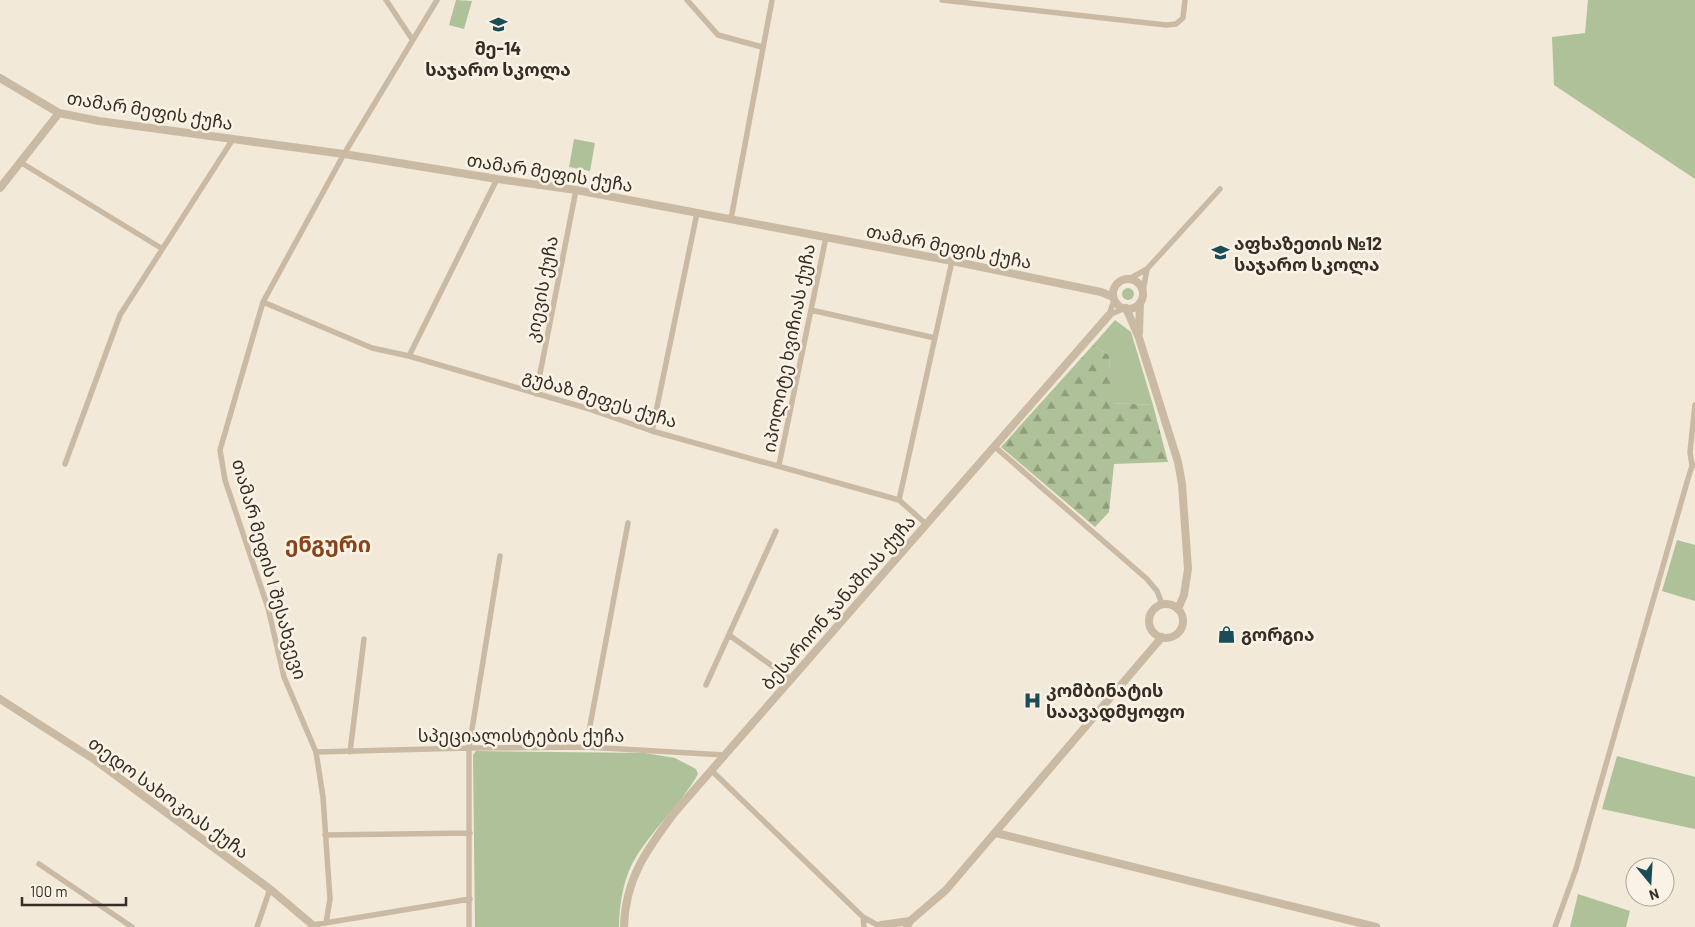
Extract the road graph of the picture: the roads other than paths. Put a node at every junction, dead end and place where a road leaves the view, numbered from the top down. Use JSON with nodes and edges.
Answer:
{"nodes":[{"id":1,"x":386,"y":0,"type":"edge"},
{"id":2,"x":437,"y":0,"type":"edge"},
{"id":3,"x":687,"y":0,"type":"edge"},
{"id":4,"x":772,"y":0,"type":"edge"},
{"id":5,"x":942,"y":0,"type":"edge"},
{"id":6,"x":1185,"y":0,"type":"edge"},
{"id":7,"x":412,"y":40,"type":"junction"},
{"id":8,"x":762,"y":47,"type":"junction"},
{"id":9,"x":0,"y":78,"type":"edge"},
{"id":10,"x":59,"y":113,"type":"junction"},
{"id":11,"x":233,"y":139,"type":"junction"},
{"id":12,"x":344,"y":154,"type":"junction"},
{"id":13,"x":20,"y":162,"type":"junction"},
{"id":14,"x":497,"y":180,"type":"junction"},
{"id":15,"x":0,"y":188,"type":"edge"},
{"id":16,"x":1220,"y":189,"type":"dead end"},
{"id":17,"x":576,"y":190,"type":"junction"},
{"id":18,"x":697,"y":213,"type":"junction"},
{"id":19,"x":731,"y":219,"type":"junction"},
{"id":20,"x":826,"y":237,"type":"junction"},
{"id":21,"x":161,"y":248,"type":"junction"},
{"id":22,"x":952,"y":261,"type":"junction"},
{"id":23,"x":1147,"y":269,"type":"junction"},
{"id":24,"x":1129,"y":279,"type":"junction"},
{"id":25,"x":1118,"y":282,"type":"junction"},
{"id":26,"x":1142,"y":291,"type":"junction"},
{"id":27,"x":1101,"y":292,"type":"junction"},
{"id":28,"x":1114,"y":298,"type":"junction"},
{"id":29,"x":263,"y":302,"type":"junction"},
{"id":30,"x":1140,"y":303,"type":"junction"},
{"id":31,"x":1125,"y":308,"type":"junction"},
{"id":32,"x":811,"y":310,"type":"junction"},
{"id":33,"x":1109,"y":315,"type":"junction"},
{"id":34,"x":935,"y":338,"type":"junction"},
{"id":35,"x":1139,"y":338,"type":"junction"},
{"id":36,"x":409,"y":356,"type":"junction"},
{"id":37,"x":536,"y":394,"type":"junction"},
{"id":38,"x":1695,"y":406,"type":"edge"},
{"id":39,"x":652,"y":431,"type":"junction"},
{"id":40,"x":995,"y":447,"type":"junction"},
{"id":41,"x":65,"y":464,"type":"dead end"},
{"id":42,"x":780,"y":465,"type":"junction"},
{"id":43,"x":1694,"y":466,"type":"edge"},
{"id":44,"x":899,"y":500,"type":"junction"},
{"id":45,"x":628,"y":523,"type":"dead end"},
{"id":46,"x":926,"y":524,"type":"junction"},
{"id":47,"x":776,"y":531,"type":"dead end"},
{"id":48,"x":500,"y":556,"type":"dead end"},
{"id":49,"x":1162,"y":604,"type":"junction"},
{"id":50,"x":1178,"y":609,"type":"junction"},
{"id":51,"x":729,"y":635,"type":"junction"},
{"id":52,"x":1162,"y":637,"type":"junction"},
{"id":53,"x":364,"y":639,"type":"dead end"},
{"id":54,"x":792,"y":680,"type":"junction"},
{"id":55,"x":706,"y":685,"type":"dead end"},
{"id":56,"x":0,"y":699,"type":"edge"},
{"id":57,"x":469,"y":748,"type":"junction"},
{"id":58,"x":586,"y":748,"type":"junction"},
{"id":59,"x":316,"y":752,"type":"junction"},
{"id":60,"x":350,"y":752,"type":"junction"},
{"id":61,"x":725,"y":755,"type":"junction"},
{"id":62,"x":712,"y":770,"type":"junction"},
{"id":63,"x":470,"y":833,"type":"junction"},
{"id":64,"x":996,"y":833,"type":"junction"},
{"id":65,"x":325,"y":835,"type":"junction"},
{"id":66,"x":39,"y":864,"type":"dead end"},
{"id":67,"x":270,"y":889,"type":"junction"},
{"id":68,"x":470,"y":899,"type":"junction"},
{"id":69,"x":863,"y":917,"type":"junction"},
{"id":70,"x":326,"y":923,"type":"junction"},
{"id":71,"x":908,"y":924,"type":"edge"},
{"id":72,"x":314,"y":926,"type":"edge"},
{"id":73,"x":881,"y":926,"type":"edge"},
{"id":74,"x":132,"y":927,"type":"edge"},
{"id":75,"x":257,"y":927,"type":"edge"},
{"id":76,"x":469,"y":927,"type":"edge"},
{"id":77,"x":624,"y":927,"type":"edge"},
{"id":78,"x":864,"y":927,"type":"edge"},
{"id":79,"x":1376,"y":927,"type":"edge"},
{"id":80,"x":1556,"y":927,"type":"edge"}],
"edges":[{"from":1,"to":7,"type":"street"},
{"from":2,"to":7,"type":"street","name":"თამარ მეფის I შესახვევი"},
{"from":3,"to":8,"type":"street"},
{"from":4,"to":8,"type":"street"},
{"from":5,"to":6,"type":"street"},
{"from":7,"to":12,"type":"street","name":"თამარ მეფის I შესახვევი"},
{"from":8,"to":19,"type":"street"},
{"from":9,"to":10,"type":"street","name":"თამარ მეფის ქუჩა"},
{"from":10,"to":11,"type":"street","name":"თამარ მეფის ქუჩა"},
{"from":10,"to":13,"type":"street"},
{"from":11,"to":12,"type":"street","name":"თამარ მეფის ქუჩა"},
{"from":11,"to":21,"type":"street"},
{"from":12,"to":14,"type":"street","name":"თამარ მეფის ქუჩა"},
{"from":12,"to":29,"type":"street","name":"თამარ მეფის I შესახვევი"},
{"from":13,"to":15,"type":"street"},
{"from":13,"to":21,"type":"street"},
{"from":14,"to":17,"type":"street","name":"თამარ მეფის ქუჩა"},
{"from":14,"to":36,"type":"street"},
{"from":16,"to":23,"type":"street"},
{"from":17,"to":18,"type":"street","name":"თამარ მეფის ქუჩა"},
{"from":17,"to":37,"type":"street","name":"კიევის ქუჩა"},
{"from":18,"to":19,"type":"street","name":"თამარ მეფის ქუჩა"},
{"from":18,"to":39,"type":"street"},
{"from":19,"to":20,"type":"street","name":"თამარ მეფის ქუჩა"},
{"from":20,"to":22,"type":"street","name":"თამარ მეფის ქუჩა"},
{"from":20,"to":32,"type":"street","name":"იპოლიტე ხვიჩიას ქუჩა"},
{"from":21,"to":41,"type":"street"},
{"from":22,"to":27,"type":"street","name":"თამარ მეფის ქუჩა"},
{"from":22,"to":34,"type":"street"},
{"from":23,"to":24,"type":"street"},
{"from":23,"to":26,"type":"street"},
{"from":24,"to":25,"type":"street"},
{"from":24,"to":26,"type":"street"},
{"from":25,"to":27,"type":"street"},
{"from":25,"to":28,"type":"street"},
{"from":26,"to":30,"type":"street"},
{"from":27,"to":28,"type":"street","name":"თამარ მეფის ქუჩა"},
{"from":28,"to":31,"type":"street"},
{"from":28,"to":33,"type":"street"},
{"from":29,"to":36,"type":"street","name":"გუბაზ მეფეს ქუჩა"},
{"from":29,"to":59,"type":"street","name":"თამარ მეფის I შესახვევი"},
{"from":30,"to":31,"type":"street"},
{"from":30,"to":35,"type":"street"},
{"from":31,"to":33,"type":"street"},
{"from":31,"to":35,"type":"street"},
{"from":32,"to":34,"type":"street"},
{"from":32,"to":42,"type":"street","name":"იპოლიტე ხვიჩიას ქუჩა"},
{"from":33,"to":40,"type":"street","name":"ბესარიონ ჯანაშიას ქუჩა"},
{"from":34,"to":44,"type":"street"},
{"from":35,"to":50,"type":"street"},
{"from":36,"to":37,"type":"street","name":"გუბაზ მეფეს ქუჩა"},
{"from":37,"to":39,"type":"street","name":"გუბაზ მეფეს ქუჩა"},
{"from":38,"to":43,"type":"street"},
{"from":39,"to":42,"type":"street","name":"გუბაზ მეფეს ქუჩა"},
{"from":40,"to":46,"type":"street","name":"ბესარიონ ჯანაშიას ქუჩა"},
{"from":40,"to":49,"type":"street"},
{"from":42,"to":44,"type":"street","name":"გუბაზ მეფეს ქუჩა"},
{"from":43,"to":80,"type":"street"},
{"from":44,"to":46,"type":"street","name":"გუბაზ მეფეს ქუჩა"},
{"from":45,"to":58,"type":"street"},
{"from":46,"to":54,"type":"street","name":"ბესარიონ ჯანაშიას ქუჩა"},
{"from":47,"to":51,"type":"street"},
{"from":48,"to":57,"type":"street"},
{"from":49,"to":50,"type":"street"},
{"from":49,"to":52,"type":"street"},
{"from":50,"to":52,"type":"street"},
{"from":51,"to":54,"type":"street"},
{"from":51,"to":55,"type":"street"},
{"from":52,"to":64,"type":"street"},
{"from":53,"to":60,"type":"street"},
{"from":54,"to":61,"type":"street","name":"ბესარიონ ჯანაშიას ქუჩა"},
{"from":56,"to":67,"type":"street","name":"თედო სახოკიას ქუჩა"},
{"from":57,"to":58,"type":"street","name":"სპეციალისტების ქუჩა"},
{"from":57,"to":60,"type":"street","name":"სპეციალისტების ქუჩა"},
{"from":57,"to":63,"type":"street"},
{"from":58,"to":61,"type":"street","name":"სპეციალისტების ქუჩა"},
{"from":59,"to":60,"type":"street","name":"სპეციალისტების ქუჩა"},
{"from":59,"to":65,"type":"street","name":"თამარ მეფის I შესახვევი"},
{"from":61,"to":62,"type":"street","name":"ბესარიონ ჯანაშიას ქუჩა"},
{"from":62,"to":69,"type":"street"},
{"from":62,"to":77,"type":"street","name":"ბესარიონ ჯანაშიას ქუჩა"},
{"from":63,"to":65,"type":"street"},
{"from":63,"to":68,"type":"street"},
{"from":64,"to":71,"type":"street"},
{"from":64,"to":79,"type":"street"},
{"from":65,"to":70,"type":"street","name":"თამარ მეფის I შესახვევი"},
{"from":66,"to":74,"type":"street"},
{"from":67,"to":72,"type":"street","name":"თედო სახოკიას ქუჩა"},
{"from":67,"to":75,"type":"street"},
{"from":68,"to":70,"type":"street"},
{"from":68,"to":76,"type":"street"},
{"from":69,"to":73,"type":"street"},
{"from":69,"to":78,"type":"street"},
{"from":70,"to":72,"type":"street"},
{"from":71,"to":73,"type":"street"}]}
